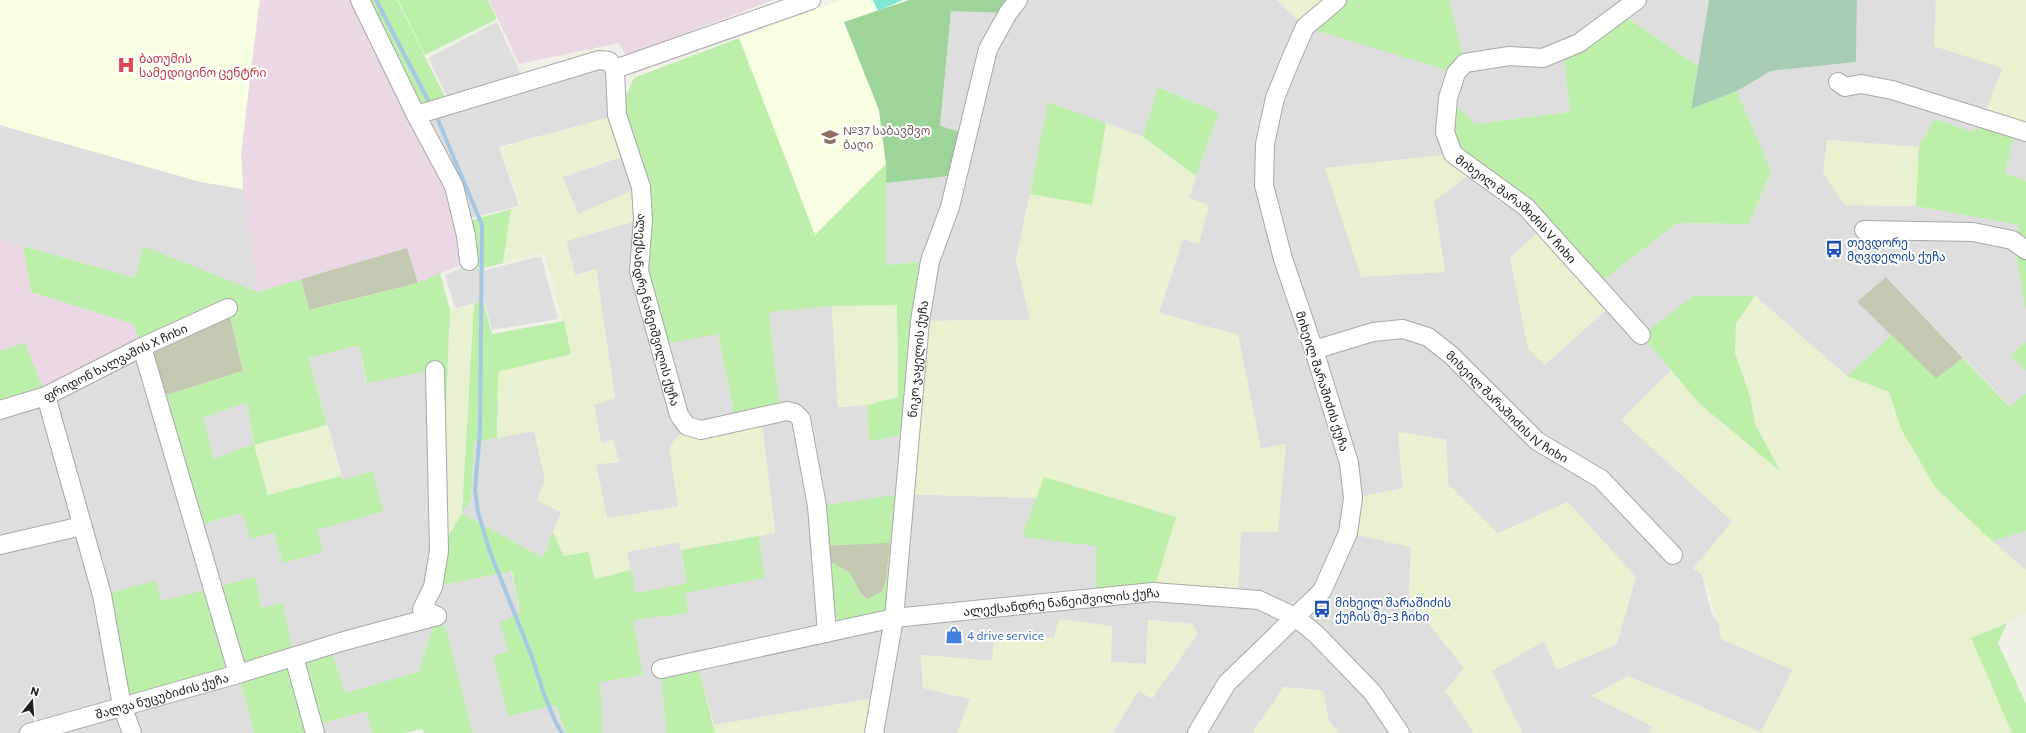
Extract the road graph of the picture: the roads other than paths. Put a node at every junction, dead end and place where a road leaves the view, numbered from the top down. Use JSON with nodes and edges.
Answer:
{"nodes":[{"id":1,"x":360,"y":0,"type":"edge"},
{"id":2,"x":811,"y":0,"type":"edge"},
{"id":3,"x":1018,"y":0,"type":"edge"},
{"id":4,"x":1337,"y":0,"type":"edge"},
{"id":5,"x":1637,"y":0,"type":"edge"},
{"id":6,"x":615,"y":69,"type":"junction"},
{"id":7,"x":1838,"y":82,"type":"dead end"},
{"id":8,"x":416,"y":115,"type":"junction"},
{"id":9,"x":2026,"y":132,"type":"edge"},
{"id":10,"x":1864,"y":230,"type":"dead end"},
{"id":11,"x":2026,"y":250,"type":"edge"},
{"id":12,"x":469,"y":261,"type":"dead end"},
{"id":13,"x":228,"y":308,"type":"dead end"},
{"id":14,"x":1641,"y":335,"type":"dead end"},
{"id":15,"x":142,"y":347,"type":"junction"},
{"id":16,"x":1314,"y":350,"type":"junction"},
{"id":17,"x":434,"y":370,"type":"dead end"},
{"id":18,"x":46,"y":396,"type":"junction"},
{"id":19,"x":0,"y":410,"type":"edge"},
{"id":20,"x":82,"y":526,"type":"junction"},
{"id":21,"x":0,"y":545,"type":"edge"},
{"id":22,"x":1673,"y":555,"type":"dead end"},
{"id":23,"x":1295,"y":617,"type":"junction"},
{"id":24,"x":894,"y":618,"type":"junction"},
{"id":25,"x":827,"y":633,"type":"junction"},
{"id":26,"x":294,"y":657,"type":"junction"},
{"id":27,"x":660,"y":669,"type":"dead end"},
{"id":28,"x":238,"y":674,"type":"junction"},
{"id":29,"x":122,"y":706,"type":"junction"},
{"id":30,"x":29,"y":733,"type":"edge"},
{"id":31,"x":132,"y":733,"type":"edge"},
{"id":32,"x":315,"y":733,"type":"edge"},
{"id":33,"x":874,"y":733,"type":"edge"},
{"id":34,"x":1197,"y":733,"type":"edge"},
{"id":35,"x":1400,"y":733,"type":"edge"}],
"edges":[{"from":1,"to":8,"type":"street"},
{"from":2,"to":6,"type":"street"},
{"from":3,"to":24,"type":"street","name":"ნიკო ჯაყელის ქუჩა"},
{"from":4,"to":16,"type":"street","name":"მიხეილ შარაშიძის ქუჩა"},
{"from":5,"to":14,"type":"street","name":"მიხეილ შარაშიძის V ჩიხი"},
{"from":6,"to":8,"type":"street"},
{"from":6,"to":25,"type":"street","name":"ალექსანდრე ნანეიშვილის ქუჩა"},
{"from":7,"to":9,"type":"street"},
{"from":8,"to":12,"type":"street"},
{"from":10,"to":11,"type":"street"},
{"from":13,"to":15,"type":"street","name":"ფრიდონ ხალვაშის X ჩიხი"},
{"from":15,"to":18,"type":"street","name":"ფრიდონ ხალვაშის X ჩიხი"},
{"from":15,"to":28,"type":"street"},
{"from":16,"to":22,"type":"street","name":"მიხეილ შარაშიძის IV ჩიხი"},
{"from":16,"to":23,"type":"street","name":"მიხეილ შარაშიძის ქუჩა"},
{"from":17,"to":26,"type":"street","name":"შალვა ნუცუბიძის ქუჩა"},
{"from":18,"to":19,"type":"street","name":"ფრიდონ ხალვაშის X ჩიხი"},
{"from":18,"to":20,"type":"street"},
{"from":20,"to":21,"type":"street"},
{"from":20,"to":29,"type":"street"},
{"from":23,"to":24,"type":"street","name":"ალექსანდრე ნანეიშვილის ქუჩა"},
{"from":23,"to":34,"type":"street","name":"მიხეილ შარაშიძის ქუჩა"},
{"from":23,"to":35,"type":"street","name":"ალექსანდრე ნანეიშვილის ქუჩა"},
{"from":24,"to":25,"type":"street","name":"ალექსანდრე ნანეიშვილის ქუჩა"},
{"from":24,"to":33,"type":"street","name":"ნიკო ჯაყელის ქუჩა"},
{"from":25,"to":27,"type":"street","name":"ალექსანდრე ნანეიშვილის ქუჩა"},
{"from":26,"to":28,"type":"street","name":"შალვა ნუცუბიძის ქუჩა"},
{"from":26,"to":32,"type":"street"},
{"from":28,"to":29,"type":"street","name":"შალვა ნუცუბიძის ქუჩა"},
{"from":29,"to":30,"type":"street","name":"შალვა ნუცუბიძის ქუჩა"},
{"from":29,"to":31,"type":"street"}]}
